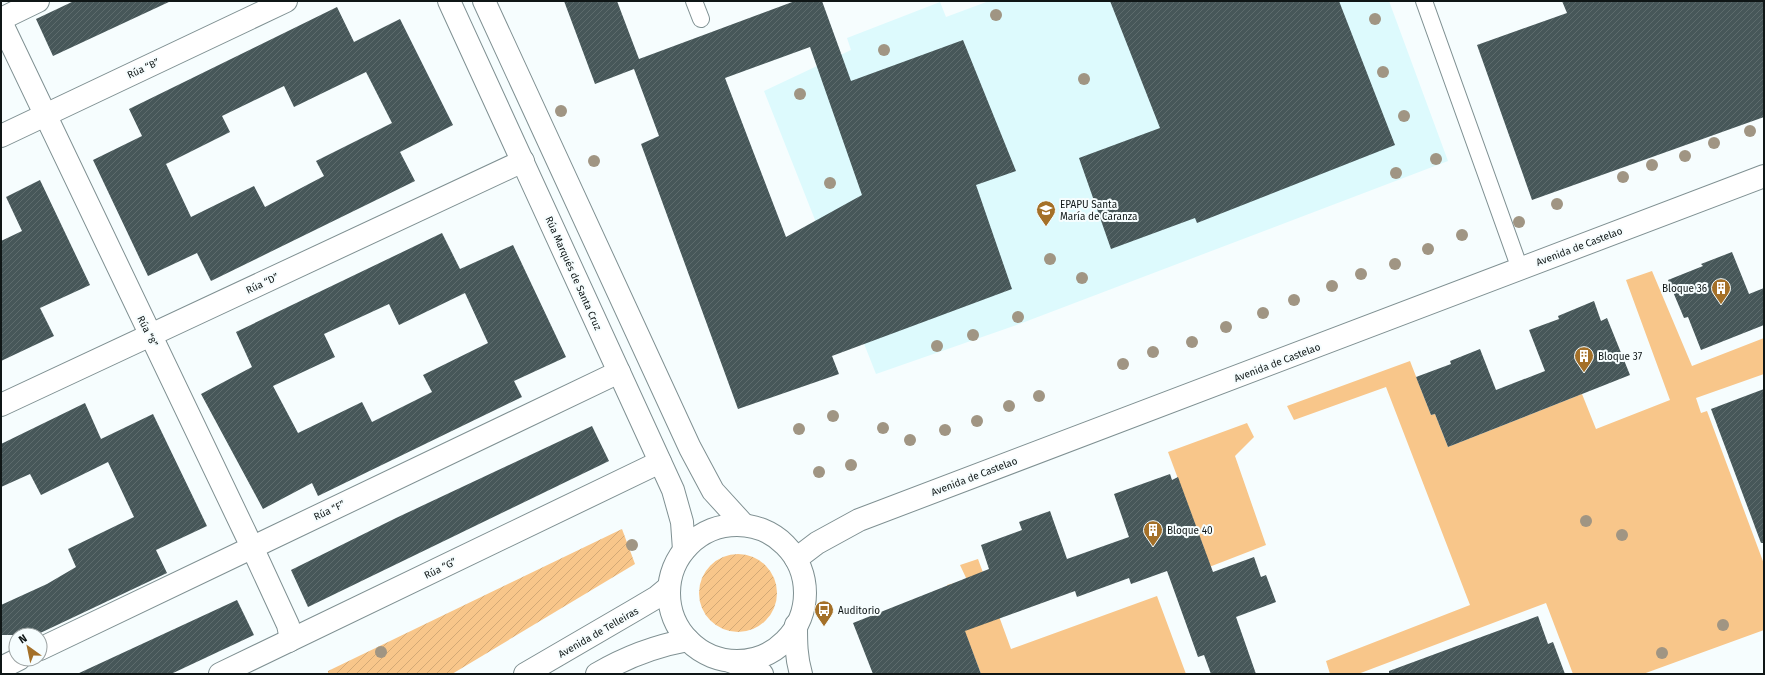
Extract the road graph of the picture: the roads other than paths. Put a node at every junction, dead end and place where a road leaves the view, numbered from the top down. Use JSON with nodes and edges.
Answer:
{"nodes":[{"id":1,"x":38,"y":1,"type":"edge"},
{"id":2,"x":286,"y":1,"type":"edge"},
{"id":3,"x":449,"y":1,"type":"edge"},
{"id":4,"x":484,"y":1,"type":"edge"},
{"id":5,"x":694,"y":1,"type":"edge"},
{"id":6,"x":1424,"y":1,"type":"edge"},
{"id":7,"x":1,"y":19,"type":"edge"},
{"id":8,"x":701,"y":19,"type":"dead end"},
{"id":9,"x":1,"y":22,"type":"edge"},
{"id":10,"x":44,"y":115,"type":"junction"},
{"id":11,"x":1,"y":136,"type":"edge"},
{"id":12,"x":523,"y":161,"type":"junction"},
{"id":13,"x":1764,"y":176,"type":"edge"},
{"id":14,"x":1520,"y":269,"type":"junction"},
{"id":15,"x":150,"y":335,"type":"junction"},
{"id":16,"x":619,"y":372,"type":"junction"},
{"id":17,"x":1,"y":405,"type":"edge"},
{"id":18,"x":660,"y":462,"type":"junction"},
{"id":19,"x":744,"y":525,"type":"junction"},
{"id":20,"x":252,"y":547,"type":"junction"},
{"id":21,"x":684,"y":550,"type":"junction"},
{"id":22,"x":796,"y":559,"type":"junction"},
{"id":23,"x":669,"y":587,"type":"junction"},
{"id":24,"x":796,"y":625,"type":"junction"},
{"id":25,"x":688,"y":640,"type":"junction"},
{"id":26,"x":289,"y":641,"type":"junction"},
{"id":27,"x":48,"y":645,"type":"edge"},
{"id":28,"x":727,"y":660,"type":"junction"},
{"id":29,"x":220,"y":674,"type":"edge"},
{"id":30,"x":525,"y":674,"type":"edge"},
{"id":31,"x":597,"y":674,"type":"edge"},
{"id":32,"x":762,"y":674,"type":"edge"},
{"id":33,"x":801,"y":674,"type":"edge"}],
"edges":[{"from":1,"to":7,"type":"street"},
{"from":2,"to":10,"type":"street","name":"Rúa “B”"},
{"from":3,"to":12,"type":"street","name":"Rúa Marqués de Santa Cruz"},
{"from":4,"to":19,"type":"street"},
{"from":5,"to":8,"type":"lane"},
{"from":6,"to":14,"type":"lane"},
{"from":9,"to":10,"type":"street","name":"Rúa “8”"},
{"from":10,"to":11,"type":"street","name":"Rúa “B”"},
{"from":10,"to":15,"type":"street","name":"Rúa “8”"},
{"from":12,"to":15,"type":"street","name":"Rúa “D”"},
{"from":12,"to":16,"type":"street","name":"Rúa Marqués de Santa Cruz"},
{"from":13,"to":14,"type":"street","name":"Avenida de Castelao"},
{"from":14,"to":22,"type":"street","name":"Avenida de Castelao"},
{"from":15,"to":17,"type":"street","name":"Rúa “D”"},
{"from":15,"to":20,"type":"street","name":"Rúa “8”"},
{"from":16,"to":18,"type":"street","name":"Rúa Marqués de Santa Cruz"},
{"from":16,"to":20,"type":"street","name":"Rúa “F”"},
{"from":18,"to":21,"type":"street","name":"Rúa Marqués de Santa Cruz"},
{"from":18,"to":26,"type":"street","name":"Rúa “G”"},
{"from":19,"to":21,"type":"street"},
{"from":19,"to":22,"type":"street"},
{"from":20,"to":26,"type":"street","name":"Rúa “8”"},
{"from":20,"to":27,"type":"street","name":"Rúa “F”"},
{"from":21,"to":23,"type":"street"},
{"from":22,"to":24,"type":"street"},
{"from":23,"to":25,"type":"street"},
{"from":23,"to":30,"type":"street","name":"Avenida de Telleiras"},
{"from":24,"to":28,"type":"street"},
{"from":24,"to":33,"type":"street"},
{"from":25,"to":28,"type":"street"},
{"from":25,"to":31,"type":"street"},
{"from":26,"to":29,"type":"street","name":"Rúa “G”"},
{"from":28,"to":32,"type":"street"}]}
